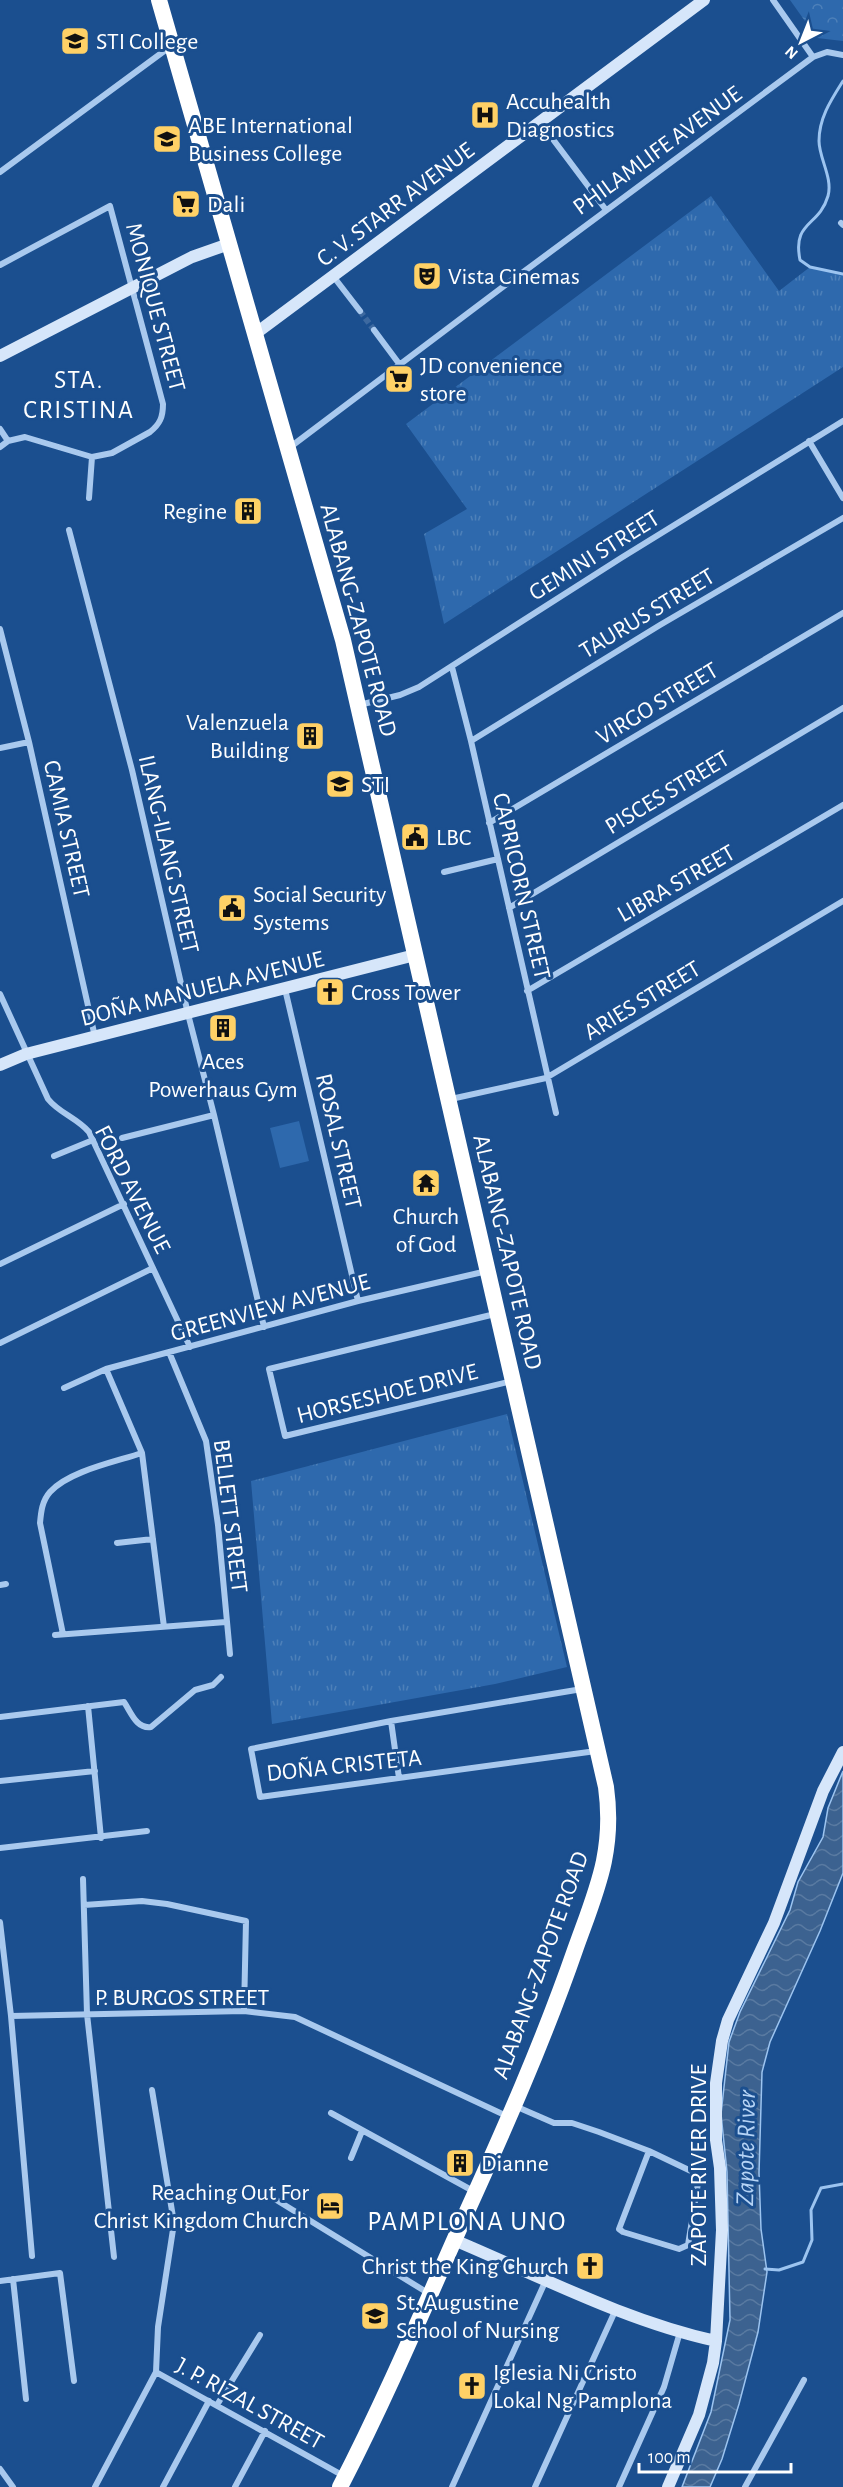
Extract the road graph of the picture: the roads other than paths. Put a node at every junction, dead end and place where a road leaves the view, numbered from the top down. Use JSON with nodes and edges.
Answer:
{"nodes":[{"id":1,"x":159,"y":0,"type":"edge"},
{"id":2,"x":704,"y":0,"type":"edge"},
{"id":3,"x":773,"y":0,"type":"edge"},
{"id":4,"x":172,"y":45,"type":"junction"},
{"id":5,"x":843,"y":55,"type":"edge"},
{"id":6,"x":813,"y":57,"type":"junction"},
{"id":7,"x":540,"y":121,"type":"junction"},
{"id":8,"x":0,"y":172,"type":"edge"},
{"id":9,"x":606,"y":210,"type":"junction"},
{"id":10,"x":229,"y":244,"type":"junction"},
{"id":11,"x":0,"y":265,"type":"edge"},
{"id":12,"x":522,"y":273,"type":"dead end"},
{"id":13,"x":333,"y":276,"type":"junction"},
{"id":14,"x":512,"y":280,"type":"dead end"},
{"id":15,"x":133,"y":286,"type":"junction"},
{"id":16,"x":360,"y":311,"type":"tunnel mouth"},
{"id":17,"x":374,"y":330,"type":"tunnel mouth"},
{"id":18,"x":255,"y":334,"type":"junction"},
{"id":19,"x":0,"y":356,"type":"edge"},
{"id":20,"x":400,"y":365,"type":"junction"},
{"id":21,"x":843,"y":421,"type":"edge"},
{"id":22,"x":0,"y":429,"type":"edge"},
{"id":23,"x":8,"y":441,"type":"junction"},
{"id":24,"x":809,"y":441,"type":"junction"},
{"id":25,"x":0,"y":447,"type":"edge"},
{"id":26,"x":288,"y":448,"type":"junction"},
{"id":27,"x":92,"y":457,"type":"junction"},
{"id":28,"x":89,"y":498,"type":"dead end"},
{"id":29,"x":843,"y":498,"type":"edge"},
{"id":30,"x":843,"y":518,"type":"edge"},
{"id":31,"x":69,"y":530,"type":"dead end"},
{"id":32,"x":843,"y":613,"type":"edge"},
{"id":33,"x":0,"y":629,"type":"edge"},
{"id":34,"x":452,"y":667,"type":"junction"},
{"id":35,"x":358,"y":705,"type":"junction"},
{"id":36,"x":843,"y":708,"type":"edge"},
{"id":37,"x":471,"y":741,"type":"junction"},
{"id":38,"x":29,"y":742,"type":"junction"},
{"id":39,"x":0,"y":748,"type":"edge"},
{"id":40,"x":843,"y":805,"type":"edge"},
{"id":41,"x":489,"y":823,"type":"junction"},
{"id":42,"x":498,"y":859,"type":"junction"},
{"id":43,"x":444,"y":872,"type":"dead end"},
{"id":44,"x":843,"y":901,"type":"edge"},
{"id":45,"x":509,"y":908,"type":"junction"},
{"id":46,"x":416,"y":955,"type":"junction"},
{"id":47,"x":285,"y":989,"type":"junction"},
{"id":48,"x":527,"y":991,"type":"junction"},
{"id":49,"x":0,"y":994,"type":"edge"},
{"id":50,"x":188,"y":1014,"type":"junction"},
{"id":51,"x":95,"y":1037,"type":"junction"},
{"id":52,"x":26,"y":1054,"type":"junction"},
{"id":53,"x":0,"y":1065,"type":"edge"},
{"id":54,"x":546,"y":1078,"type":"junction"},
{"id":55,"x":448,"y":1100,"type":"junction"},
{"id":56,"x":556,"y":1113,"type":"dead end"},
{"id":57,"x":214,"y":1115,"type":"junction"},
{"id":58,"x":122,"y":1137,"type":"dead end"},
{"id":59,"x":93,"y":1140,"type":"junction"},
{"id":60,"x":54,"y":1156,"type":"dead end"},
{"id":61,"x":124,"y":1204,"type":"junction"},
{"id":62,"x":0,"y":1264,"type":"edge"},
{"id":63,"x":153,"y":1268,"type":"junction"},
{"id":64,"x":488,"y":1271,"type":"junction"},
{"id":65,"x":358,"y":1301,"type":"junction"},
{"id":66,"x":498,"y":1314,"type":"junction"},
{"id":67,"x":264,"y":1327,"type":"junction"},
{"id":68,"x":0,"y":1343,"type":"edge"},
{"id":69,"x":190,"y":1347,"type":"junction"},
{"id":70,"x":169,"y":1352,"type":"junction"},
{"id":71,"x":106,"y":1369,"type":"junction"},
{"id":72,"x":513,"y":1381,"type":"junction"},
{"id":73,"x":64,"y":1388,"type":"dead end"},
{"id":74,"x":142,"y":1453,"type":"junction"},
{"id":75,"x":153,"y":1539,"type":"junction"},
{"id":76,"x":117,"y":1543,"type":"dead end"},
{"id":77,"x":226,"y":1622,"type":"junction"},
{"id":78,"x":164,"y":1627,"type":"junction"},
{"id":79,"x":63,"y":1634,"type":"junction"},
{"id":80,"x":55,"y":1635,"type":"dead end"},
{"id":81,"x":230,"y":1654,"type":"dead end"},
{"id":82,"x":221,"y":1677,"type":"dead end"},
{"id":83,"x":583,"y":1689,"type":"junction"},
{"id":84,"x":88,"y":1706,"type":"junction"},
{"id":85,"x":0,"y":1717,"type":"edge"},
{"id":86,"x":390,"y":1721,"type":"junction"},
{"id":87,"x":596,"y":1751,"type":"junction"},
{"id":88,"x":843,"y":1752,"type":"edge"},
{"id":89,"x":95,"y":1771,"type":"junction"},
{"id":90,"x":399,"y":1778,"type":"junction"},
{"id":91,"x":0,"y":1782,"type":"edge"},
{"id":92,"x":147,"y":1831,"type":"dead end"},
{"id":93,"x":101,"y":1838,"type":"junction"},
{"id":94,"x":0,"y":1848,"type":"edge"},
{"id":95,"x":83,"y":1879,"type":"dead end"},
{"id":96,"x":84,"y":1905,"type":"junction"},
{"id":97,"x":0,"y":1922,"type":"edge"},
{"id":98,"x":244,"y":2011,"type":"junction"},
{"id":99,"x":87,"y":2014,"type":"junction"},
{"id":100,"x":11,"y":2016,"type":"junction"},
{"id":101,"x":152,"y":2090,"type":"dead end"},
{"id":102,"x":512,"y":2111,"type":"junction"},
{"id":103,"x":331,"y":2114,"type":"dead end"},
{"id":104,"x":362,"y":2131,"type":"junction"},
{"id":105,"x":649,"y":2151,"type":"junction"},
{"id":106,"x":351,"y":2158,"type":"dead end"},
{"id":107,"x":476,"y":2192,"type":"junction"},
{"id":108,"x":265,"y":2193,"type":"dead end"},
{"id":109,"x":454,"y":2240,"type":"junction"},
{"id":110,"x":32,"y":2256,"type":"dead end"},
{"id":111,"x":114,"y":2257,"type":"dead end"},
{"id":112,"x":13,"y":2279,"type":"junction"},
{"id":113,"x":546,"y":2280,"type":"junction"},
{"id":114,"x":0,"y":2282,"type":"edge"},
{"id":115,"x":430,"y":2294,"type":"junction"},
{"id":116,"x":616,"y":2308,"type":"junction"},
{"id":117,"x":680,"y":2332,"type":"junction"},
{"id":118,"x":260,"y":2335,"type":"dead end"},
{"id":119,"x":716,"y":2341,"type":"junction"},
{"id":120,"x":156,"y":2372,"type":"junction"},
{"id":121,"x":74,"y":2380,"type":"dead end"},
{"id":122,"x":804,"y":2380,"type":"dead end"},
{"id":123,"x":26,"y":2399,"type":"dead end"},
{"id":124,"x":209,"y":2401,"type":"junction"},
{"id":125,"x":217,"y":2405,"type":"junction"},
{"id":126,"x":265,"y":2431,"type":"junction"},
{"id":127,"x":0,"y":2469,"type":"edge"},
{"id":128,"x":343,"y":2482,"type":"edge"},
{"id":129,"x":13,"y":2487,"type":"edge"},
{"id":130,"x":95,"y":2487,"type":"edge"},
{"id":131,"x":163,"y":2487,"type":"edge"},
{"id":132,"x":235,"y":2487,"type":"edge"},
{"id":133,"x":452,"y":2487,"type":"edge"},
{"id":134,"x":536,"y":2487,"type":"edge"},
{"id":135,"x":619,"y":2487,"type":"edge"},
{"id":136,"x":668,"y":2487,"type":"edge"},
{"id":137,"x":745,"y":2487,"type":"edge"}],
"edges":[{"from":1,"to":4,"type":"highway","name":"ALABANG-ZAPOTE ROAD"},
{"from":2,"to":7,"type":"main road","name":"C. V. STARR AVENUE"},
{"from":3,"to":6,"type":"street"},
{"from":4,"to":8,"type":"street"},
{"from":4,"to":10,"type":"highway","name":"ALABANG-ZAPOTE ROAD"},
{"from":5,"to":6,"type":"street"},
{"from":6,"to":9,"type":"street","name":"PHILAMLIFE AVENUE"},
{"from":7,"to":9,"type":"street"},
{"from":7,"to":13,"type":"main road","name":"C. V. STARR AVENUE"},
{"from":9,"to":12,"type":"street","name":"PHILAMLIFE AVENUE"},
{"from":10,"to":15,"type":"main road"},
{"from":10,"to":18,"type":"highway","name":"ALABANG-ZAPOTE ROAD"},
{"from":11,"to":15,"type":"street","name":"MONIQUE STREET"},
{"from":13,"to":16,"type":"street"},
{"from":13,"to":18,"type":"main road","name":"C. V. STARR AVENUE"},
{"from":14,"to":20,"type":"street"},
{"from":15,"to":19,"type":"main road"},
{"from":15,"to":27,"type":"street","name":"MONIQUE STREET"},
{"from":17,"to":20,"type":"street"},
{"from":18,"to":26,"type":"highway","name":"ALABANG-ZAPOTE ROAD"},
{"from":20,"to":26,"type":"street"},
{"from":21,"to":24,"type":"street","name":"GEMINI STREET"},
{"from":22,"to":23,"type":"street"},
{"from":23,"to":25,"type":"street"},
{"from":23,"to":27,"type":"street"},
{"from":24,"to":29,"type":"street"},
{"from":24,"to":34,"type":"street","name":"GEMINI STREET"},
{"from":26,"to":35,"type":"highway","name":"ALABANG-ZAPOTE ROAD"},
{"from":27,"to":28,"type":"street"},
{"from":30,"to":37,"type":"street","name":"TAURUS STREET"},
{"from":31,"to":50,"type":"street","name":"ILANG-ILANG STREET"},
{"from":32,"to":41,"type":"street","name":"VIRGO STREET"},
{"from":33,"to":38,"type":"street","name":"CAMIA STREET"},
{"from":34,"to":35,"type":"street","name":"GEMINI STREET"},
{"from":34,"to":37,"type":"street","name":"CAPRICORN STREET"},
{"from":35,"to":46,"type":"highway","name":"ALABANG-ZAPOTE ROAD"},
{"from":36,"to":45,"type":"street","name":"PISCES STREET"},
{"from":37,"to":41,"type":"street","name":"CAPRICORN STREET"},
{"from":38,"to":39,"type":"street"},
{"from":38,"to":51,"type":"street","name":"CAMIA STREET"},
{"from":40,"to":48,"type":"street","name":"LIBRA STREET"},
{"from":41,"to":42,"type":"street","name":"CAPRICORN STREET"},
{"from":42,"to":43,"type":"street"},
{"from":42,"to":45,"type":"street","name":"CAPRICORN STREET"},
{"from":44,"to":54,"type":"street","name":"ARIES STREET"},
{"from":45,"to":48,"type":"street","name":"CAPRICORN STREET"},
{"from":46,"to":47,"type":"main road","name":"DOÑA MANUELA AVENUE"},
{"from":46,"to":55,"type":"highway","name":"ALABANG-ZAPOTE ROAD"},
{"from":47,"to":50,"type":"main road","name":"DOÑA MANUELA AVENUE"},
{"from":47,"to":65,"type":"street","name":"ROSAL STREET"},
{"from":48,"to":54,"type":"street","name":"CAPRICORN STREET"},
{"from":49,"to":52,"type":"street","name":"FORD AVENUE"},
{"from":50,"to":51,"type":"main road","name":"DOÑA MANUELA AVENUE"},
{"from":50,"to":57,"type":"street","name":"ILANG-ILANG STREET"},
{"from":51,"to":52,"type":"main road","name":"DOÑA MANUELA AVENUE"},
{"from":52,"to":53,"type":"main road","name":"DOÑA MANUELA AVENUE"},
{"from":52,"to":59,"type":"street","name":"FORD AVENUE"},
{"from":54,"to":55,"type":"street","name":"ARIES STREET"},
{"from":54,"to":56,"type":"street","name":"CAPRICORN STREET"},
{"from":55,"to":64,"type":"highway","name":"ALABANG-ZAPOTE ROAD"},
{"from":57,"to":58,"type":"street"},
{"from":57,"to":67,"type":"street","name":"ILANG-ILANG STREET"},
{"from":59,"to":60,"type":"street"},
{"from":59,"to":61,"type":"street","name":"FORD AVENUE"},
{"from":61,"to":62,"type":"street"},
{"from":61,"to":63,"type":"street","name":"FORD AVENUE"},
{"from":63,"to":68,"type":"street"},
{"from":63,"to":69,"type":"street","name":"FORD AVENUE"},
{"from":64,"to":65,"type":"street","name":"GREENVIEW AVENUE"},
{"from":64,"to":66,"type":"highway","name":"ALABANG-ZAPOTE ROAD"},
{"from":65,"to":67,"type":"street","name":"GREENVIEW AVENUE"},
{"from":66,"to":72,"type":"highway","name":"ALABANG-ZAPOTE ROAD"},
{"from":66,"to":72,"type":"street","name":"HORSESHOE DRIVE"},
{"from":67,"to":69,"type":"street","name":"GREENVIEW AVENUE"},
{"from":69,"to":70,"type":"street","name":"GREENVIEW AVENUE"},
{"from":70,"to":71,"type":"street","name":"GREENVIEW AVENUE"},
{"from":70,"to":77,"type":"street","name":"BELLETT STREET"},
{"from":71,"to":73,"type":"street","name":"GREENVIEW AVENUE"},
{"from":71,"to":74,"type":"street"},
{"from":72,"to":83,"type":"highway","name":"ALABANG-ZAPOTE ROAD"},
{"from":74,"to":75,"type":"street"},
{"from":74,"to":79,"type":"street"},
{"from":75,"to":76,"type":"street"},
{"from":75,"to":78,"type":"street"},
{"from":77,"to":78,"type":"street"},
{"from":77,"to":81,"type":"street","name":"BELLETT STREET"},
{"from":78,"to":79,"type":"street"},
{"from":79,"to":80,"type":"street"},
{"from":82,"to":84,"type":"street"},
{"from":83,"to":86,"type":"street","name":"DOÑA CRISTETA"},
{"from":83,"to":87,"type":"highway","name":"ALABANG-ZAPOTE ROAD"},
{"from":84,"to":85,"type":"street"},
{"from":84,"to":89,"type":"street"},
{"from":86,"to":90,"type":"street"},
{"from":86,"to":90,"type":"street","name":"DOÑA CRISTETA"},
{"from":87,"to":90,"type":"street","name":"DOÑA CRISTETA"},
{"from":87,"to":102,"type":"highway","name":"ALABANG-ZAPOTE ROAD"},
{"from":88,"to":119,"type":"main road","name":"ZAPOTE RIVER DRIVE"},
{"from":89,"to":91,"type":"street"},
{"from":89,"to":93,"type":"street"},
{"from":92,"to":93,"type":"street"},
{"from":93,"to":94,"type":"street"},
{"from":95,"to":96,"type":"street"},
{"from":96,"to":98,"type":"street"},
{"from":96,"to":99,"type":"street"},
{"from":97,"to":100,"type":"street"},
{"from":98,"to":99,"type":"street","name":"P. BURGOS STREET"},
{"from":98,"to":102,"type":"street","name":"P. BURGOS STREET"},
{"from":99,"to":100,"type":"street","name":"P. BURGOS STREET"},
{"from":99,"to":111,"type":"street"},
{"from":100,"to":110,"type":"street"},
{"from":101,"to":120,"type":"street"},
{"from":102,"to":105,"type":"street","name":"P. BURGOS STREET"},
{"from":102,"to":107,"type":"highway","name":"ALABANG-ZAPOTE ROAD"},
{"from":103,"to":104,"type":"street"},
{"from":104,"to":106,"type":"street"},
{"from":104,"to":107,"type":"street"},
{"from":105,"to":105,"type":"street","name":"P. BURGOS STREET"},
{"from":107,"to":109,"type":"highway","name":"ALABANG-ZAPOTE ROAD"},
{"from":108,"to":115,"type":"street"},
{"from":109,"to":113,"type":"main road"},
{"from":109,"to":115,"type":"highway","name":"ALABANG-ZAPOTE ROAD"},
{"from":112,"to":114,"type":"street"},
{"from":112,"to":121,"type":"street"},
{"from":112,"to":123,"type":"street"},
{"from":113,"to":116,"type":"main road"},
{"from":113,"to":133,"type":"street"},
{"from":115,"to":128,"type":"highway","name":"ALABANG-ZAPOTE ROAD"},
{"from":116,"to":117,"type":"main road"},
{"from":116,"to":134,"type":"street"},
{"from":117,"to":119,"type":"main road"},
{"from":117,"to":135,"type":"street"},
{"from":118,"to":125,"type":"street"},
{"from":119,"to":136,"type":"main road","name":"ZAPOTE RIVER DRIVE"},
{"from":120,"to":124,"type":"street","name":"J. P. RIZAL STREET"},
{"from":120,"to":130,"type":"street","name":"J. P. RIZAL STREET"},
{"from":122,"to":137,"type":"street"},
{"from":124,"to":125,"type":"street","name":"J. P. RIZAL STREET"},
{"from":124,"to":131,"type":"street"},
{"from":125,"to":126,"type":"street","name":"J. P. RIZAL STREET"},
{"from":126,"to":128,"type":"street","name":"J. P. RIZAL STREET"},
{"from":126,"to":132,"type":"street"},
{"from":127,"to":129,"type":"street"}]}
